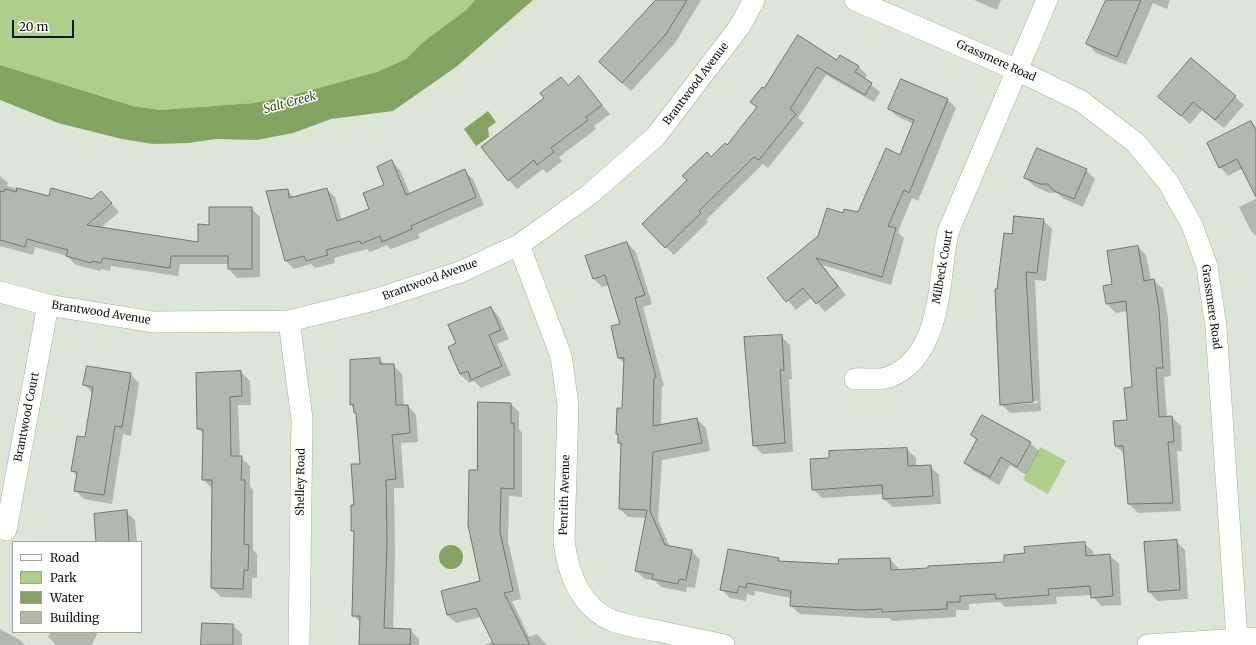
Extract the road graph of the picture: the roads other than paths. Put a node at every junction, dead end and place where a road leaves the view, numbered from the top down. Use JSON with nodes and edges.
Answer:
{"nodes":[{"id":1,"x":754,"y":0,"type":"edge"},
{"id":2,"x":855,"y":0,"type":"edge"},
{"id":3,"x":1048,"y":0,"type":"edge"},
{"id":4,"x":1017,"y":70,"type":"junction"},
{"id":5,"x":519,"y":245,"type":"junction"},
{"id":6,"x":0,"y":292,"type":"edge"},
{"id":7,"x":48,"y":305,"type":"junction"},
{"id":8,"x":289,"y":321,"type":"junction"},
{"id":9,"x":855,"y":379,"type":"dead end"},
{"id":10,"x":6,"y":530,"type":"dead end"},
{"id":11,"x":1247,"y":639,"type":"edge"},
{"id":12,"x":299,"y":645,"type":"edge"},
{"id":13,"x":724,"y":645,"type":"edge"},
{"id":14,"x":1148,"y":645,"type":"edge"}],
"edges":[{"from":1,"to":5,"type":"street","name":"Brantwood Avenue"},
{"from":2,"to":4,"type":"street","name":"Grassmere Road"},
{"from":3,"to":4,"type":"street","name":"Milbeck Court"},
{"from":4,"to":9,"type":"street","name":"Milbeck Court"},
{"from":4,"to":11,"type":"street","name":"Grassmere Road"},
{"from":5,"to":8,"type":"street","name":"Brantwood Avenue"},
{"from":5,"to":13,"type":"street","name":"Penrith Avenue"},
{"from":6,"to":7,"type":"street","name":"Brantwood Avenue"},
{"from":7,"to":8,"type":"street","name":"Brantwood Avenue"},
{"from":7,"to":10,"type":"street","name":"Brantwood Court"},
{"from":8,"to":12,"type":"street","name":"Shelley Road"},
{"from":11,"to":14,"type":"street"}]}
